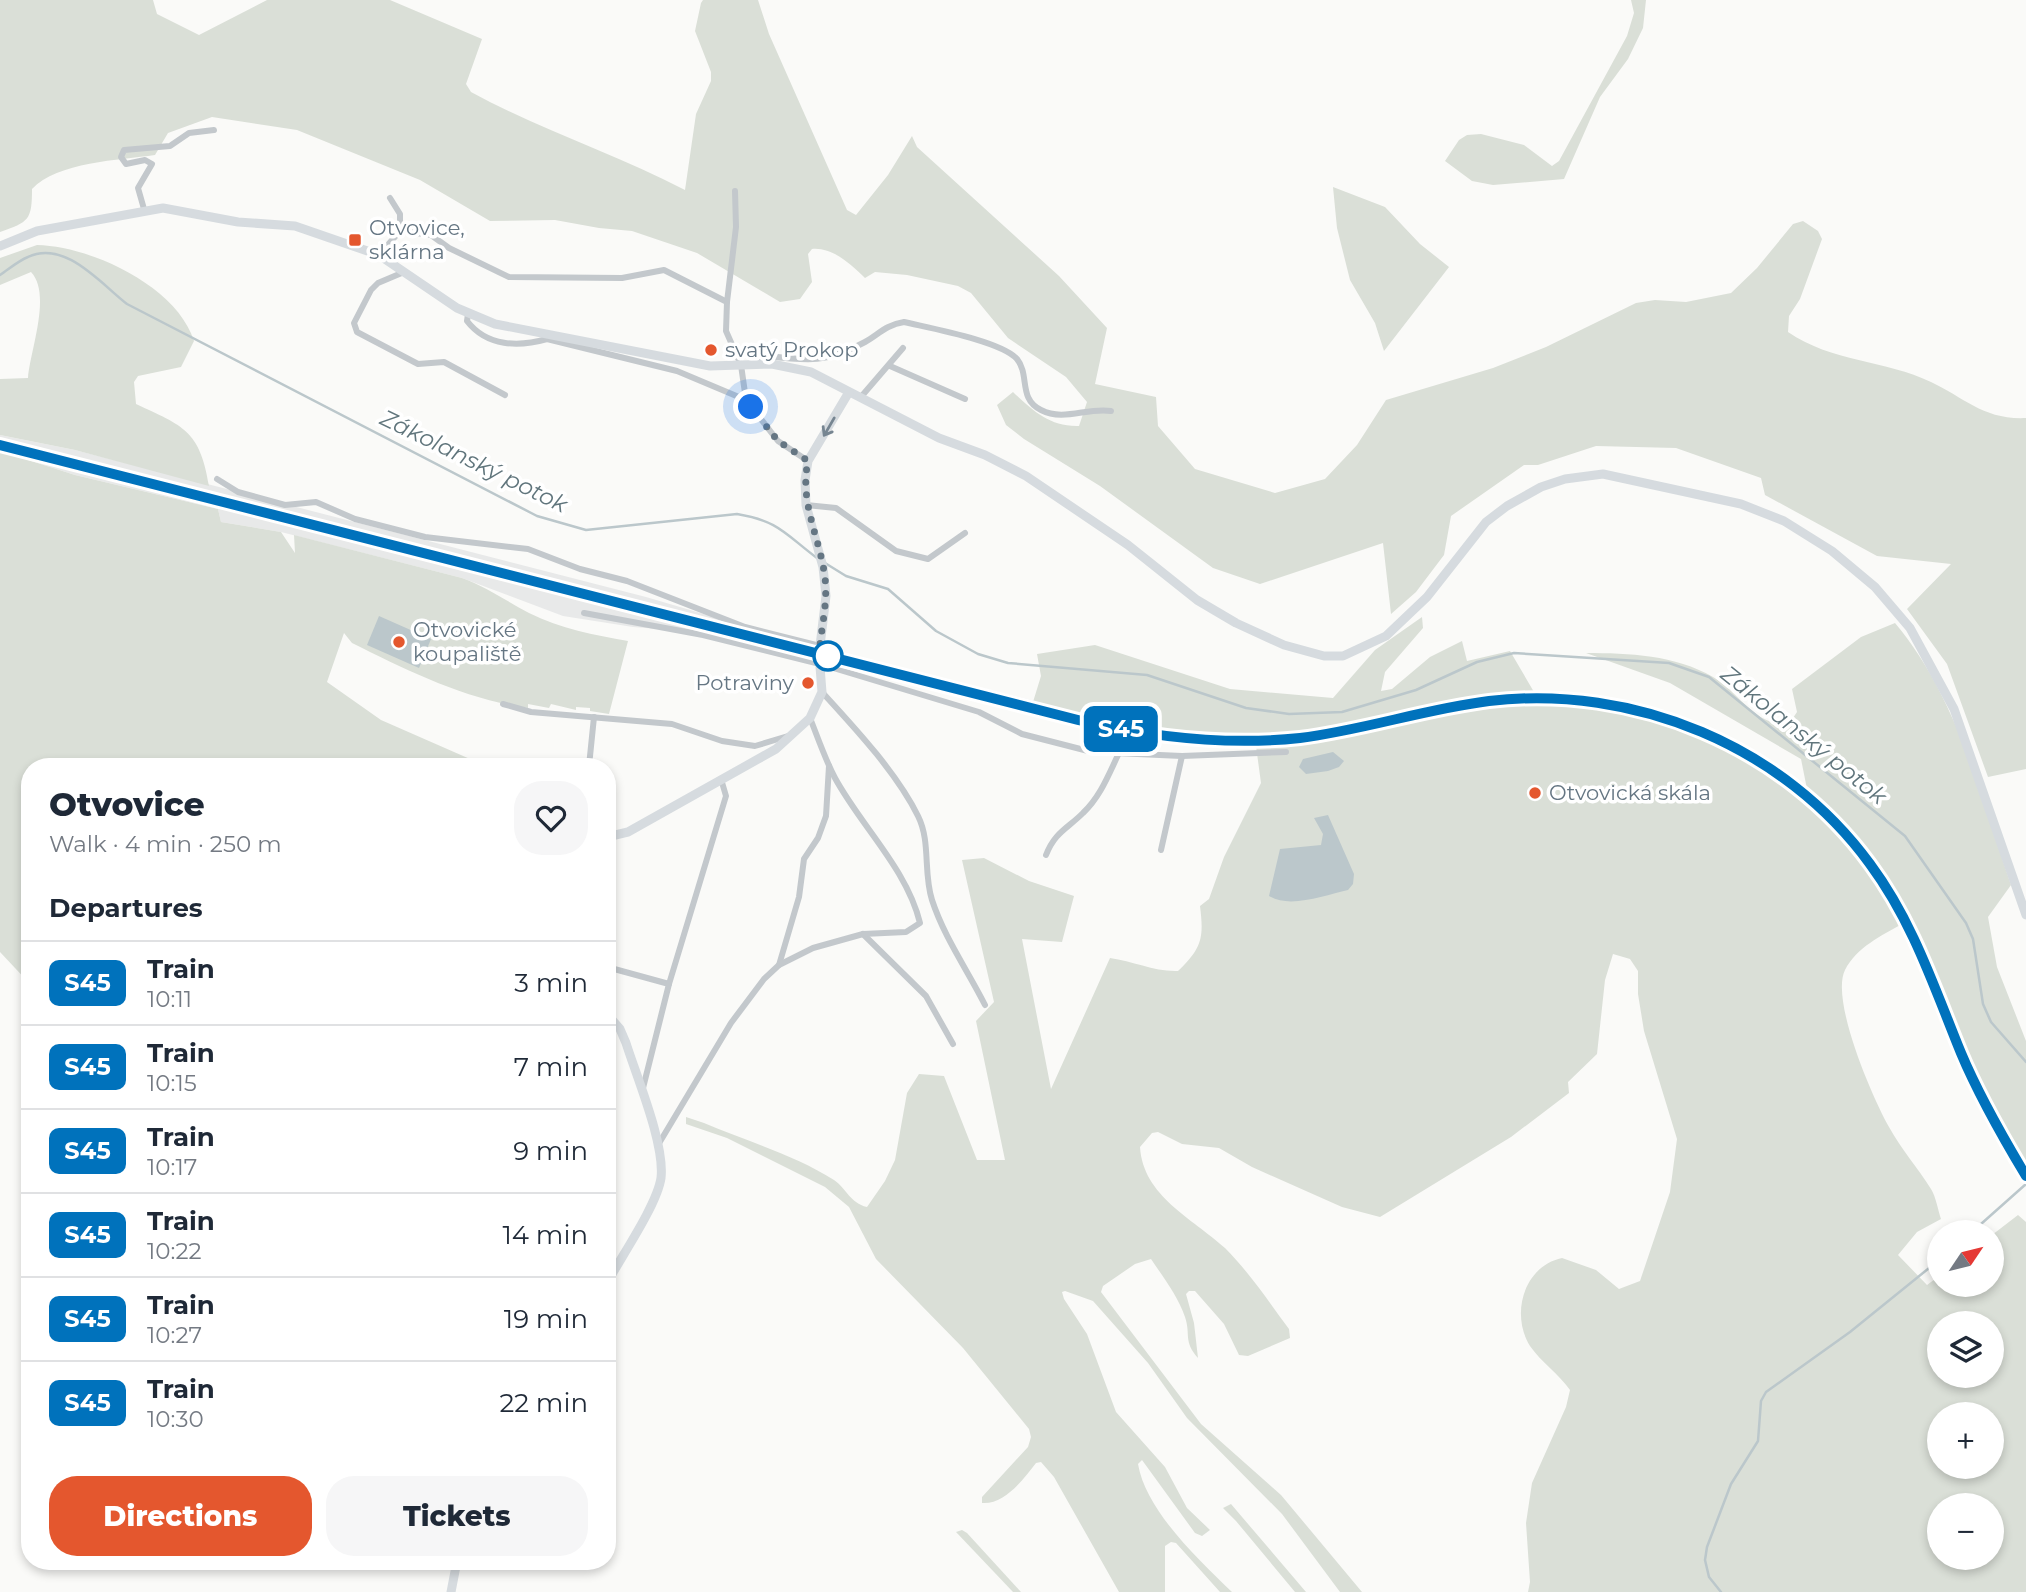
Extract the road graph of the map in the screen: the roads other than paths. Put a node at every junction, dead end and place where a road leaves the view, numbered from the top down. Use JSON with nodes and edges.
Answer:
{"nodes":[{"id":1,"x":214,"y":130,"type":"dead end"},
{"id":2,"x":735,"y":191,"type":"dead end"},
{"id":3,"x":390,"y":198,"type":"dead end"},
{"id":4,"x":144,"y":209,"type":"junction"},
{"id":5,"x":400,"y":231,"type":"junction"},
{"id":6,"x":0,"y":246,"type":"edge"},
{"id":7,"x":379,"y":255,"type":"junction"},
{"id":8,"x":404,"y":272,"type":"junction"},
{"id":9,"x":727,"y":302,"type":"junction"},
{"id":10,"x":468,"y":314,"type":"junction"},
{"id":11,"x":546,"y":336,"type":"junction"},
{"id":12,"x":903,"y":348,"type":"dead end"},
{"id":13,"x":761,"y":364,"type":"junction"},
{"id":14,"x":741,"y":365,"type":"junction"},
{"id":15,"x":890,"y":366,"type":"junction"},
{"id":16,"x":849,"y":392,"type":"junction"},
{"id":17,"x":505,"y":395,"type":"dead end"},
{"id":18,"x":860,"y":398,"type":"junction"},
{"id":19,"x":965,"y":399,"type":"dead end"},
{"id":20,"x":746,"y":400,"type":"junction"},
{"id":21,"x":1111,"y":411,"type":"dead end"},
{"id":22,"x":808,"y":461,"type":"junction"},
{"id":23,"x":217,"y":479,"type":"dead end"},
{"id":24,"x":806,"y":505,"type":"junction"},
{"id":25,"x":965,"y":533,"type":"dead end"},
{"id":26,"x":584,"y":613,"type":"dead end"},
{"id":27,"x":820,"y":646,"type":"junction"},
{"id":28,"x":820,"y":664,"type":"junction"},
{"id":29,"x":822,"y":692,"type":"junction"},
{"id":30,"x":503,"y":704,"type":"dead end"},
{"id":31,"x":594,"y":717,"type":"junction"},
{"id":32,"x":810,"y":718,"type":"junction"},
{"id":33,"x":790,"y":735,"type":"junction"},
{"id":34,"x":1286,"y":752,"type":"dead end"},
{"id":35,"x":1118,"y":755,"type":"junction"},
{"id":36,"x":1182,"y":756,"type":"junction"},
{"id":37,"x":590,"y":758,"type":"edge"},
{"id":38,"x":830,"y":765,"type":"junction"},
{"id":39,"x":721,"y":778,"type":"junction"},
{"id":40,"x":616,"y":835,"type":"edge"},
{"id":41,"x":1161,"y":850,"type":"dead end"},
{"id":42,"x":1046,"y":855,"type":"dead end"},
{"id":43,"x":2026,"y":915,"type":"edge"},
{"id":44,"x":863,"y":934,"type":"junction"},
{"id":45,"x":779,"y":965,"type":"junction"},
{"id":46,"x":616,"y":969,"type":"edge"},
{"id":47,"x":669,"y":984,"type":"junction"},
{"id":48,"x":985,"y":1006,"type":"dead end"},
{"id":49,"x":616,"y":1024,"type":"edge"},
{"id":50,"x":953,"y":1044,"type":"dead end"},
{"id":51,"x":641,"y":1093,"type":"junction"},
{"id":52,"x":658,"y":1145,"type":"junction"},
{"id":53,"x":616,"y":1266,"type":"edge"},
{"id":54,"x":455,"y":1570,"type":"edge"},
{"id":55,"x":451,"y":1592,"type":"edge"}],
"edges":[{"from":1,"to":4,"type":"street"},
{"from":2,"to":9,"type":"street"},
{"from":3,"to":5,"type":"street"},
{"from":4,"to":6,"type":"main road"},
{"from":4,"to":7,"type":"main road"},
{"from":5,"to":7,"type":"street"},
{"from":5,"to":9,"type":"street"},
{"from":7,"to":8,"type":"main road"},
{"from":8,"to":10,"type":"main road"},
{"from":8,"to":17,"type":"street"},
{"from":9,"to":14,"type":"street"},
{"from":10,"to":11,"type":"main road"},
{"from":10,"to":11,"type":"street"},
{"from":11,"to":14,"type":"main road"},
{"from":11,"to":20,"type":"street"},
{"from":12,"to":15,"type":"street"},
{"from":13,"to":14,"type":"main road"},
{"from":13,"to":16,"type":"main road"},
{"from":13,"to":21,"type":"street"},
{"from":14,"to":20,"type":"street"},
{"from":15,"to":18,"type":"street"},
{"from":15,"to":19,"type":"street"},
{"from":16,"to":18,"type":"main road"},
{"from":16,"to":22,"type":"main road","one_way":true},
{"from":18,"to":43,"type":"main road"},
{"from":20,"to":22,"type":"street"},
{"from":22,"to":24,"type":"main road"},
{"from":23,"to":27,"type":"street"},
{"from":24,"to":25,"type":"street"},
{"from":24,"to":27,"type":"main road"},
{"from":26,"to":28,"type":"street"},
{"from":27,"to":28,"type":"main road"},
{"from":28,"to":29,"type":"main road"},
{"from":28,"to":35,"type":"street"},
{"from":29,"to":32,"type":"main road"},
{"from":29,"to":48,"type":"street"},
{"from":30,"to":31,"type":"street"},
{"from":31,"to":33,"type":"street"},
{"from":31,"to":37,"type":"street"},
{"from":32,"to":33,"type":"main road"},
{"from":32,"to":38,"type":"street"},
{"from":33,"to":39,"type":"main road"},
{"from":34,"to":36,"type":"street"},
{"from":35,"to":36,"type":"street"},
{"from":35,"to":42,"type":"street"},
{"from":36,"to":41,"type":"street"},
{"from":38,"to":44,"type":"street"},
{"from":38,"to":45,"type":"street"},
{"from":39,"to":40,"type":"main road"},
{"from":39,"to":47,"type":"street"},
{"from":44,"to":45,"type":"street"},
{"from":44,"to":50,"type":"street"},
{"from":45,"to":52,"type":"street"},
{"from":46,"to":47,"type":"street"},
{"from":47,"to":51,"type":"street"},
{"from":49,"to":51,"type":"main road"},
{"from":51,"to":52,"type":"main road"},
{"from":52,"to":53,"type":"main road"},
{"from":54,"to":55,"type":"main road"}]}
